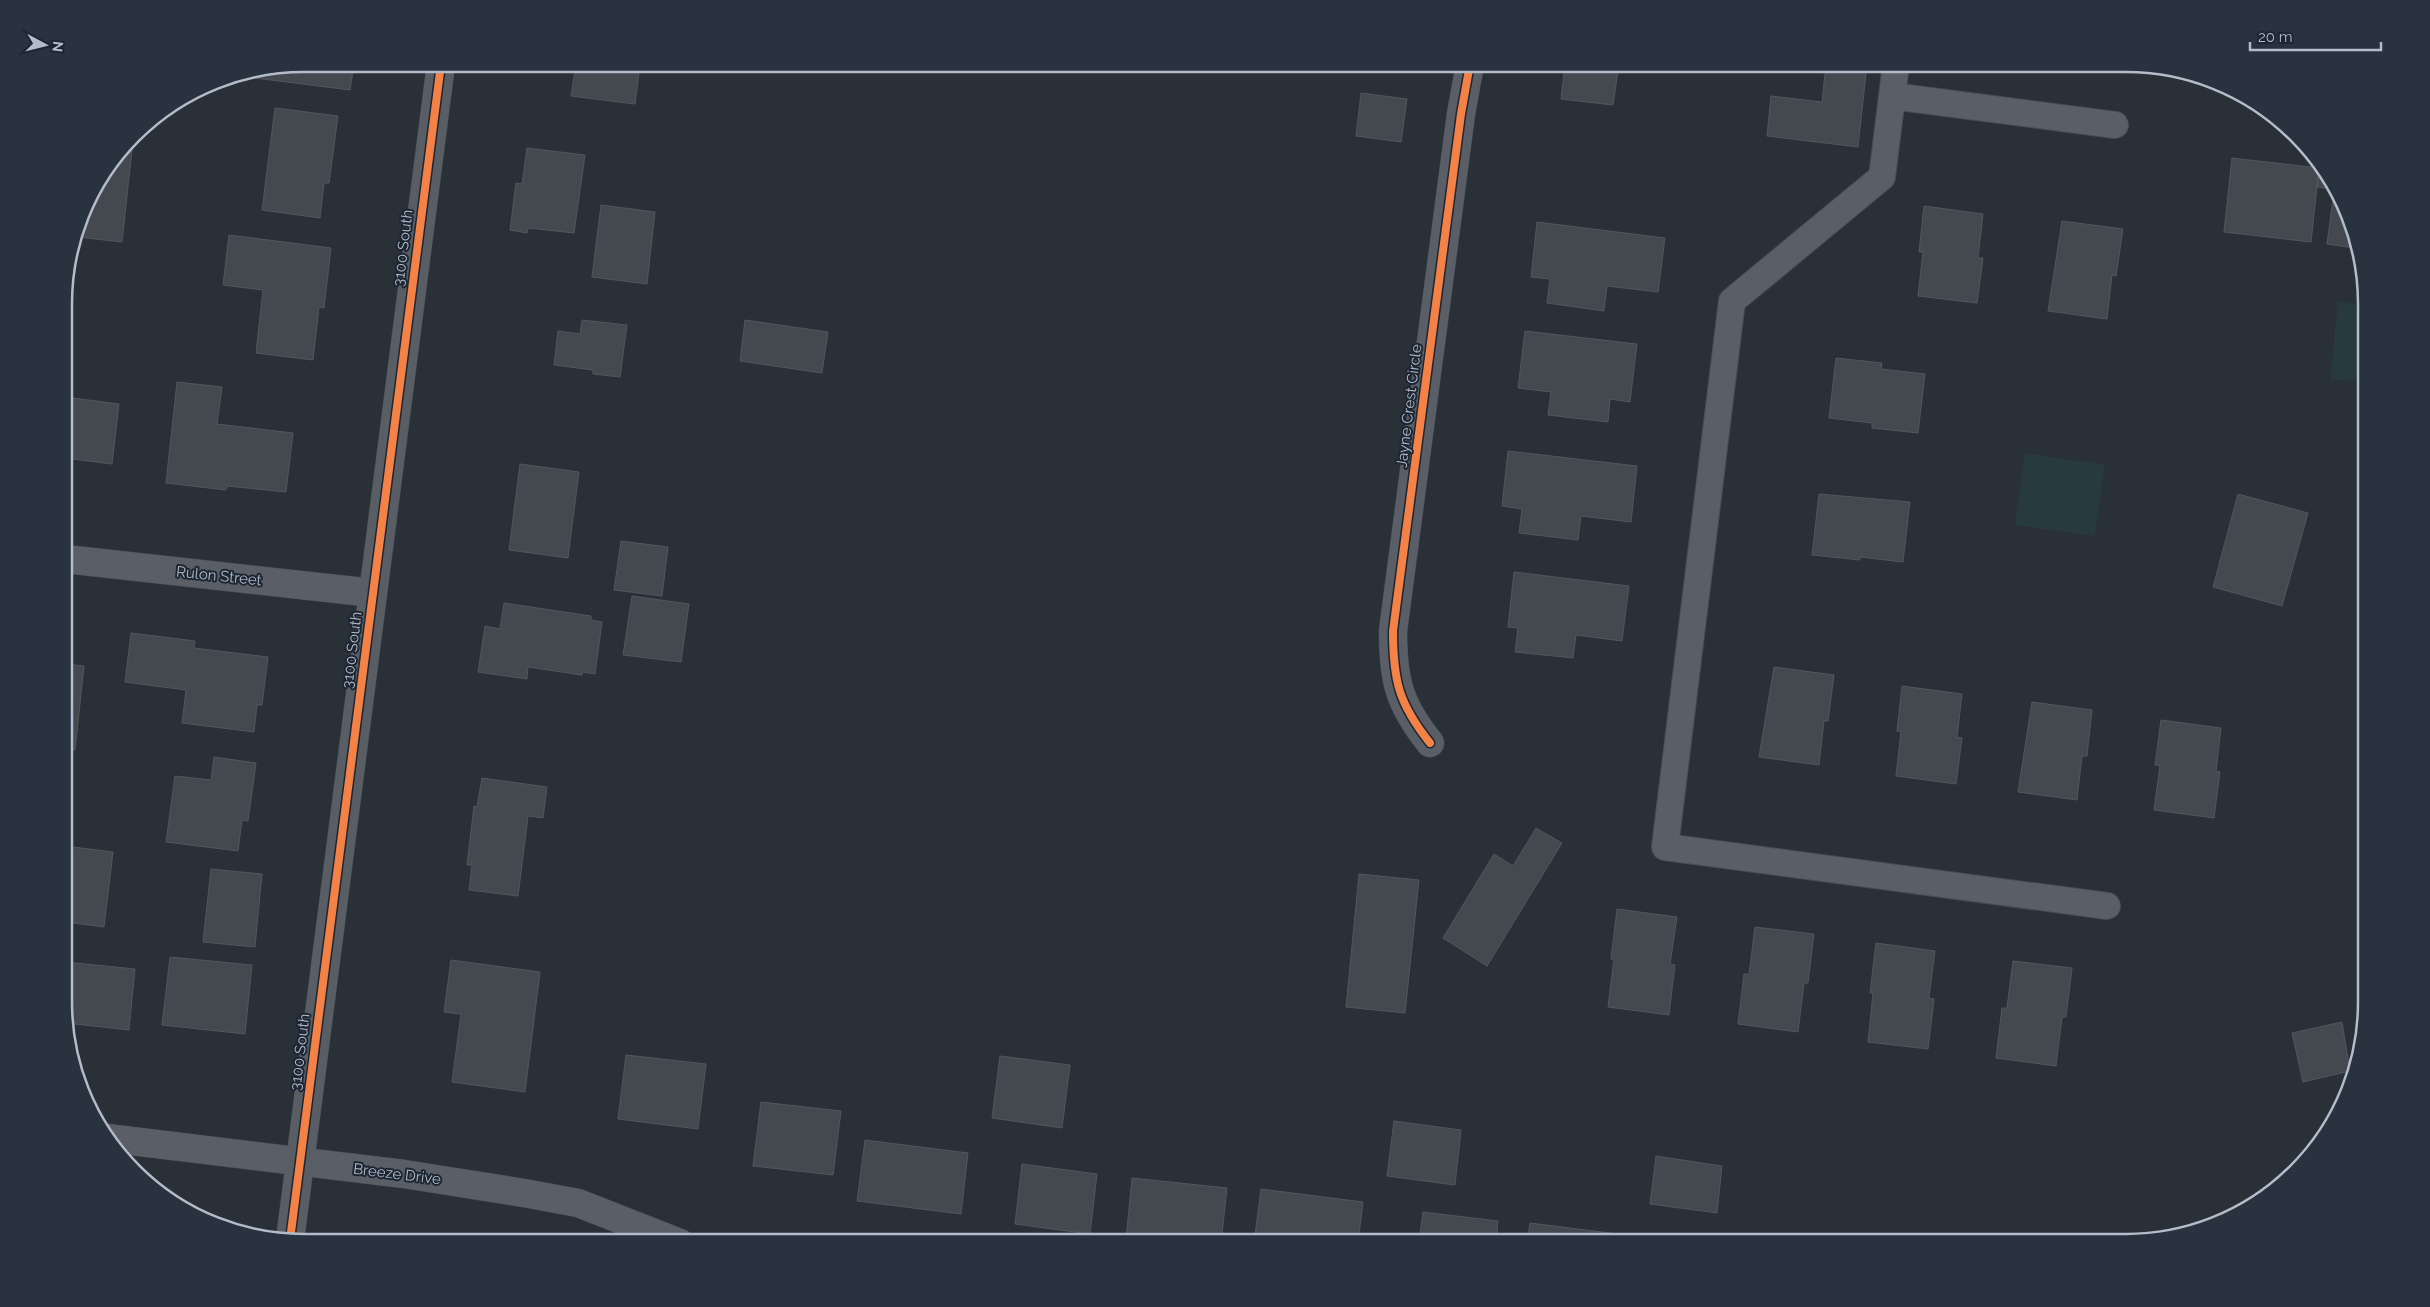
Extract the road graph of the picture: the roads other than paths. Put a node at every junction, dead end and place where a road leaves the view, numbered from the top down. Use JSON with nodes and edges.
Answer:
{"nodes":[{"id":1,"x":440,"y":72,"type":"edge"},
{"id":2,"x":1469,"y":72,"type":"edge"},
{"id":3,"x":1895,"y":72,"type":"edge"},
{"id":4,"x":1892,"y":96,"type":"junction"},
{"id":5,"x":2115,"y":125,"type":"dead end"},
{"id":6,"x":72,"y":560,"type":"edge"},
{"id":7,"x":373,"y":593,"type":"junction"},
{"id":8,"x":1430,"y":743,"type":"dead end"},
{"id":9,"x":2106,"y":906,"type":"dead end"},
{"id":10,"x":118,"y":1139,"type":"edge"},
{"id":11,"x":299,"y":1163,"type":"junction"},
{"id":12,"x":291,"y":1234,"type":"edge"},
{"id":13,"x":658,"y":1234,"type":"edge"}],
"edges":[{"from":1,"to":7,"type":"street","name":"3100 South"},
{"from":2,"to":8,"type":"street","name":"Jayne Crest Circle"},
{"from":3,"to":4,"type":"lane"},
{"from":4,"to":5,"type":"lane"},
{"from":4,"to":9,"type":"lane"},
{"from":6,"to":7,"type":"street","name":"Rulon Street"},
{"from":7,"to":11,"type":"street","name":"3100 South"},
{"from":10,"to":11,"type":"street","name":"Breeze Drive"},
{"from":11,"to":12,"type":"street","name":"3100 South"},
{"from":11,"to":13,"type":"street","name":"Breeze Drive"}]}
